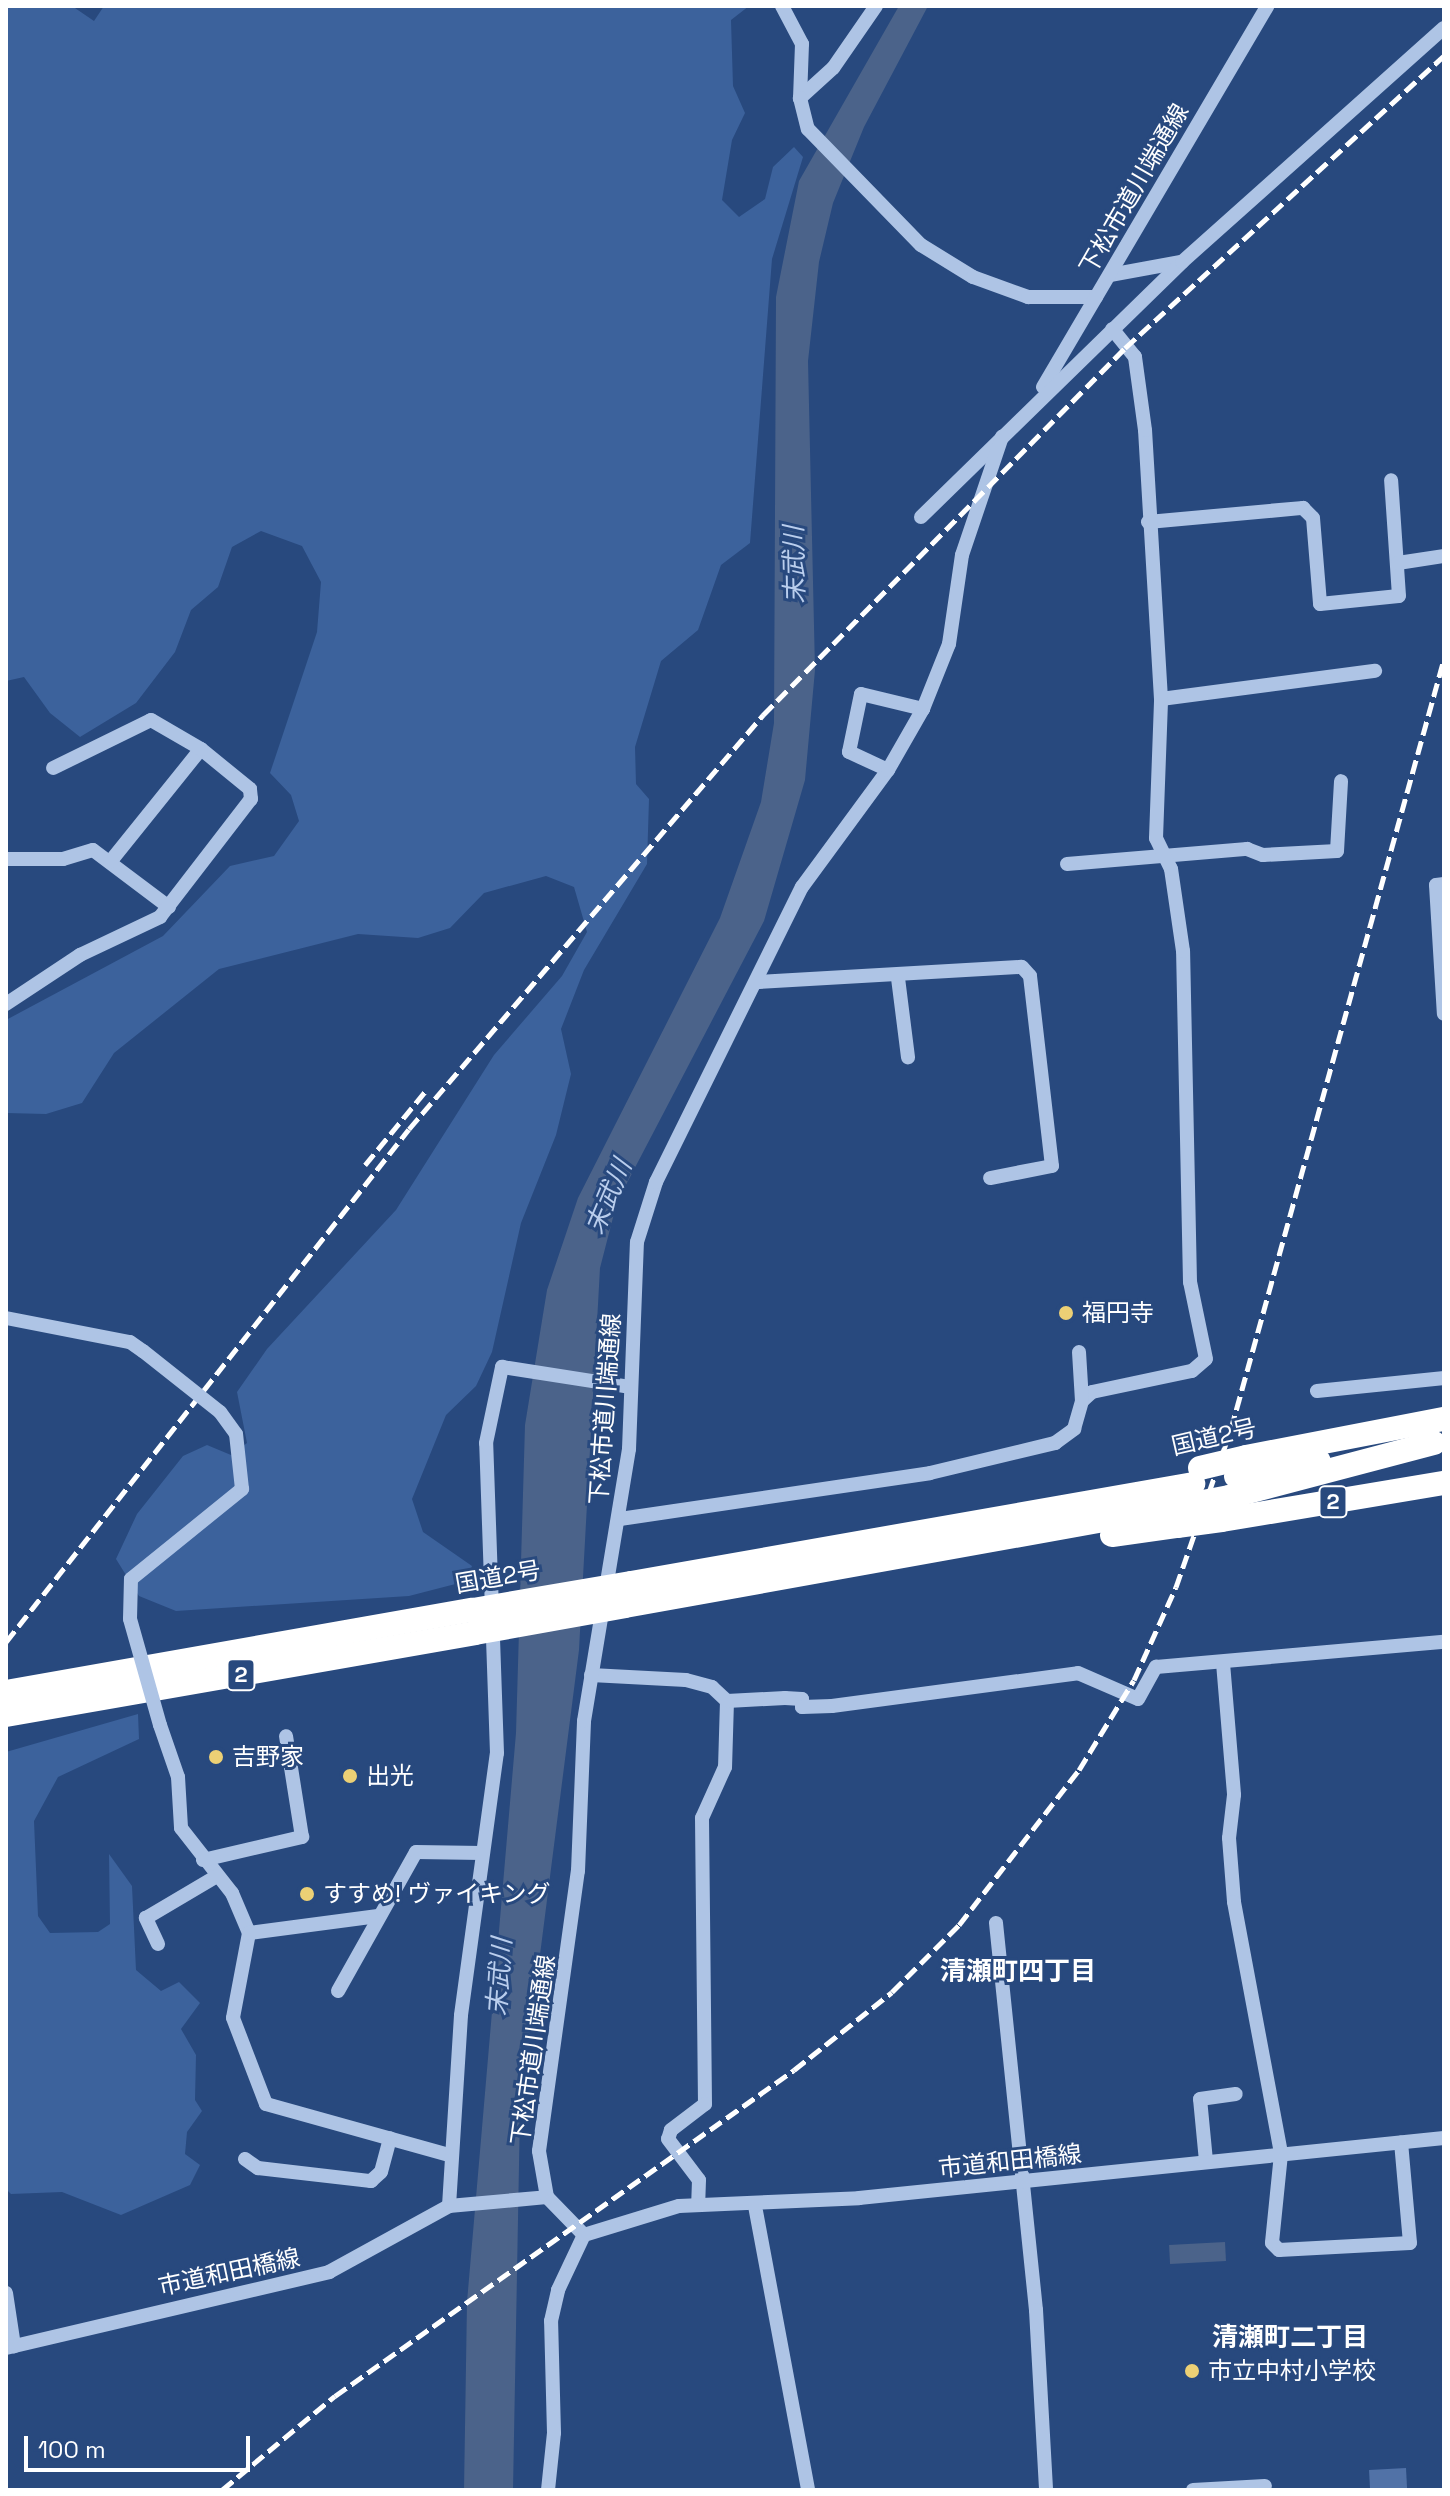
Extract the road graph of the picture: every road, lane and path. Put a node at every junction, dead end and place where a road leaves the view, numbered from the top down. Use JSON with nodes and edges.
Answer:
{"nodes":[{"id":1,"x":782,"y":6,"type":"edge"},
{"id":2,"x":876,"y":6,"type":"edge"},
{"id":3,"x":1267,"y":6,"type":"edge"},
{"id":4,"x":1444,"y":28,"type":"edge"},
{"id":5,"x":800,"y":98,"type":"junction"},
{"id":6,"x":1182,"y":262,"type":"junction"},
{"id":7,"x":1110,"y":275,"type":"junction"},
{"id":8,"x":1096,"y":297,"type":"junction"},
{"id":9,"x":1112,"y":329,"type":"junction"},
{"id":10,"x":1041,"y":396,"type":"junction"},
{"id":11,"x":1002,"y":437,"type":"junction"},
{"id":12,"x":1391,"y":480,"type":"dead end"},
{"id":13,"x":921,"y":517,"type":"dead end"},
{"id":14,"x":1148,"y":522,"type":"junction"},
{"id":15,"x":1444,"y":556,"type":"edge"},
{"id":16,"x":1398,"y":563,"type":"junction"},
{"id":17,"x":1375,"y":671,"type":"dead end"},
{"id":18,"x":1161,"y":699,"type":"junction"},
{"id":19,"x":923,"y":709,"type":"junction"},
{"id":20,"x":201,"y":749,"type":"junction"},
{"id":21,"x":53,"y":768,"type":"dead end"},
{"id":22,"x":888,"y":770,"type":"junction"},
{"id":23,"x":1341,"y":781,"type":"dead end"},
{"id":24,"x":1167,"y":858,"type":"junction"},
{"id":25,"x":6,"y":859,"type":"edge"},
{"id":26,"x":110,"y":862,"type":"junction"},
{"id":27,"x":1067,"y":864,"type":"dead end"},
{"id":28,"x":1444,"y":884,"type":"edge"},
{"id":29,"x":169,"y":907,"type":"junction"},
{"id":30,"x":898,"y":978,"type":"junction"},
{"id":31,"x":759,"y":982,"type":"junction"},
{"id":32,"x":6,"y":1004,"type":"edge"},
{"id":33,"x":1444,"y":1014,"type":"edge"},
{"id":34,"x":908,"y":1057,"type":"dead end"},
{"id":35,"x":990,"y":1178,"type":"dead end"},
{"id":36,"x":6,"y":1318,"type":"edge"},
{"id":37,"x":1079,"y":1352,"type":"dead end"},
{"id":38,"x":1444,"y":1378,"type":"edge"},
{"id":39,"x":624,"y":1386,"type":"junction"},
{"id":40,"x":1317,"y":1391,"type":"dead end"},
{"id":41,"x":1082,"y":1401,"type":"junction"},
{"id":42,"x":1444,"y":1419,"type":"edge"},
{"id":43,"x":1439,"y":1442,"type":"edge"},
{"id":44,"x":1444,"y":1483,"type":"edge"},
{"id":45,"x":1233,"y":1488,"type":"junction"},
{"id":46,"x":1190,"y":1496,"type":"junction"},
{"id":47,"x":620,"y":1519,"type":"junction"},
{"id":48,"x":628,"y":1594,"type":"junction"},
{"id":49,"x":474,"y":1621,"type":"junction"},
{"id":50,"x":1444,"y":1642,"type":"edge"},
{"id":51,"x":1223,"y":1663,"type":"junction"},
{"id":52,"x":591,"y":1675,"type":"junction"},
{"id":53,"x":6,"y":1692,"type":"edge"},
{"id":54,"x":727,"y":1701,"type":"junction"},
{"id":55,"x":6,"y":1715,"type":"edge"},
{"id":56,"x":286,"y":1736,"type":"dead end"},
{"id":57,"x":482,"y":1853,"type":"junction"},
{"id":58,"x":203,"y":1860,"type":"junction"},
{"id":59,"x":217,"y":1876,"type":"junction"},
{"id":60,"x":378,"y":1916,"type":"junction"},
{"id":61,"x":996,"y":1923,"type":"dead end"},
{"id":62,"x":249,"y":1933,"type":"junction"},
{"id":63,"x":158,"y":1944,"type":"dead end"},
{"id":64,"x":338,"y":1991,"type":"dead end"},
{"id":65,"x":1236,"y":2094,"type":"dead end"},
{"id":66,"x":390,"y":2138,"type":"junction"},
{"id":67,"x":1444,"y":2138,"type":"edge"},
{"id":68,"x":1401,"y":2142,"type":"junction"},
{"id":69,"x":1281,"y":2154,"type":"junction"},
{"id":70,"x":449,"y":2155,"type":"junction"},
{"id":71,"x":245,"y":2159,"type":"dead end"},
{"id":72,"x":1206,"y":2161,"type":"junction"},
{"id":73,"x":1019,"y":2183,"type":"junction"},
{"id":74,"x":540,"y":2199,"type":"junction"},
{"id":75,"x":698,"y":2205,"type":"junction"},
{"id":76,"x":449,"y":2206,"type":"junction"},
{"id":77,"x":755,"y":2206,"type":"junction"},
{"id":78,"x":584,"y":2235,"type":"junction"},
{"id":79,"x":6,"y":2293,"type":"edge"},
{"id":80,"x":10,"y":2347,"type":"edge"},
{"id":81,"x":1265,"y":2486,"type":"dead end"},
{"id":82,"x":548,"y":2490,"type":"edge"},
{"id":83,"x":808,"y":2490,"type":"edge"},
{"id":84,"x":1046,"y":2490,"type":"edge"},
{"id":85,"x":1193,"y":2490,"type":"edge"}],
"edges":[{"from":1,"to":5,"type":"street"},
{"from":2,"to":5,"type":"street"},
{"from":3,"to":7,"type":"street","name":"下松市道川端通線"},
{"from":4,"to":6,"type":"street"},
{"from":5,"to":8,"type":"street"},
{"from":6,"to":7,"type":"street"},
{"from":6,"to":9,"type":"street"},
{"from":7,"to":8,"type":"street","name":"下松市道川端通線"},
{"from":8,"to":10,"type":"street","name":"下松市道川端通線"},
{"from":9,"to":10,"type":"street"},
{"from":9,"to":14,"type":"street"},
{"from":10,"to":11,"type":"street"},
{"from":11,"to":13,"type":"street"},
{"from":11,"to":19,"type":"street","name":"下松市道川端通線"},
{"from":12,"to":16,"type":"street"},
{"from":14,"to":16,"type":"street"},
{"from":14,"to":18,"type":"street"},
{"from":15,"to":16,"type":"street"},
{"from":17,"to":18,"type":"street"},
{"from":18,"to":24,"type":"street"},
{"from":19,"to":22,"type":"street","name":"下松市道川端通線"},
{"from":19,"to":22,"type":"street"},
{"from":20,"to":21,"type":"street"},
{"from":20,"to":26,"type":"street"},
{"from":20,"to":29,"type":"street"},
{"from":22,"to":31,"type":"street","name":"下松市道川端通線"},
{"from":23,"to":24,"type":"street"},
{"from":24,"to":27,"type":"street"},
{"from":24,"to":41,"type":"street"},
{"from":25,"to":26,"type":"street"},
{"from":26,"to":29,"type":"street"},
{"from":28,"to":33,"type":"street"},
{"from":29,"to":32,"type":"street"},
{"from":30,"to":31,"type":"street"},
{"from":30,"to":34,"type":"street"},
{"from":30,"to":35,"type":"street"},
{"from":31,"to":39,"type":"street","name":"下松市道川端通線"},
{"from":36,"to":58,"type":"street","bridge":true},
{"from":37,"to":41,"type":"street"},
{"from":38,"to":40,"type":"street"},
{"from":39,"to":47,"type":"street","name":"下松市道川端通線"},
{"from":39,"to":57,"type":"street"},
{"from":41,"to":47,"type":"street"},
{"from":42,"to":45,"type":"highway","name":"国道2号","number":"2"},
{"from":43,"to":45,"type":"highway","name":"国道2号","number":"2"},
{"from":44,"to":45,"type":"highway","name":"国道2号","number":"2"},
{"from":45,"to":46,"type":"highway","name":"国道2号","number":"2","bridge":true},
{"from":45,"to":46,"type":"highway","name":"国道2号","number":"2"},
{"from":46,"to":48,"type":"highway","name":"国道2号","number":"2"},
{"from":46,"to":48,"type":"highway","name":"国道2号","number":"2"},
{"from":47,"to":52,"type":"street","name":"下松市道川端通線"},
{"from":48,"to":49,"type":"highway","name":"国道2号","number":"2","bridge":true},
{"from":49,"to":53,"type":"highway","name":"国道2号","number":"2"},
{"from":49,"to":55,"type":"highway","name":"国道2号","number":"2"},
{"from":50,"to":51,"type":"street"},
{"from":51,"to":54,"type":"street"},
{"from":51,"to":69,"type":"street"},
{"from":52,"to":54,"type":"street"},
{"from":52,"to":74,"type":"street","name":"下松市道川端通線"},
{"from":54,"to":75,"type":"street"},
{"from":56,"to":58,"type":"street"},
{"from":57,"to":60,"type":"street"},
{"from":57,"to":70,"type":"street"},
{"from":58,"to":59,"type":"street"},
{"from":59,"to":62,"type":"street"},
{"from":59,"to":63,"type":"street"},
{"from":60,"to":62,"type":"street"},
{"from":60,"to":64,"type":"street"},
{"from":61,"to":73,"type":"street"},
{"from":62,"to":66,"type":"street"},
{"from":65,"to":72,"type":"street"},
{"from":66,"to":70,"type":"street"},
{"from":66,"to":71,"type":"street"},
{"from":67,"to":68,"type":"street","name":"市道和田橋線"},
{"from":68,"to":69,"type":"street","name":"市道和田橋線"},
{"from":68,"to":69,"type":"street"},
{"from":69,"to":72,"type":"street","name":"市道和田橋線"},
{"from":70,"to":76,"type":"street"},
{"from":72,"to":73,"type":"street","name":"市道和田橋線"},
{"from":73,"to":77,"type":"street","name":"市道和田橋線"},
{"from":73,"to":84,"type":"street"},
{"from":74,"to":76,"type":"street"},
{"from":74,"to":78,"type":"street"},
{"from":75,"to":77,"type":"street","name":"市道和田橋線"},
{"from":75,"to":78,"type":"street","name":"市道和田橋線"},
{"from":76,"to":80,"type":"street","name":"市道和田橋線"},
{"from":77,"to":83,"type":"street"},
{"from":78,"to":82,"type":"street"},
{"from":79,"to":80,"type":"street"},
{"from":81,"to":85,"type":"street"}]}
